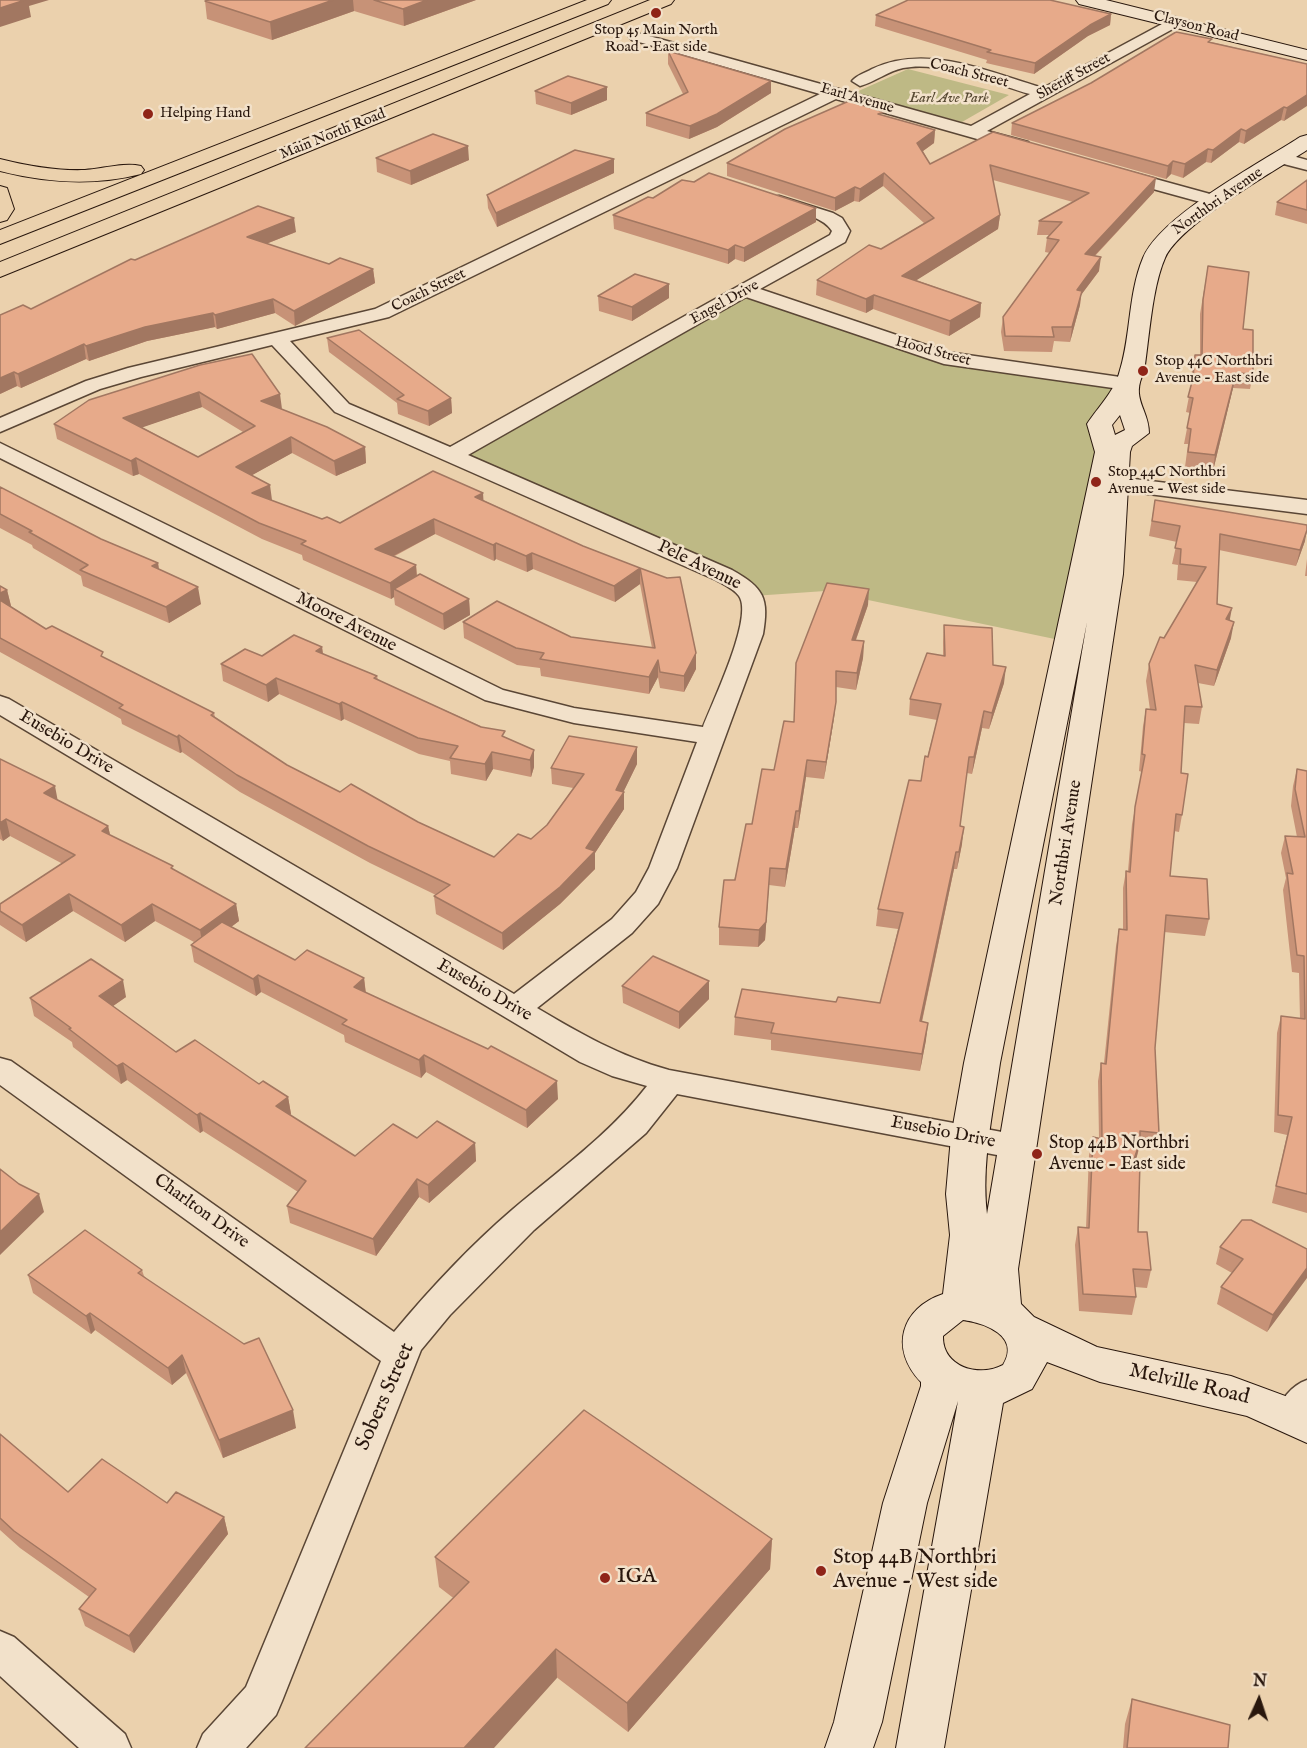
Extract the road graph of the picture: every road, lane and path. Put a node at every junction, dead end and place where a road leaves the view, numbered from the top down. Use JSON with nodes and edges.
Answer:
{"nodes":[{"id":1,"x":602,"y":0,"type":"edge"},
{"id":2,"x":665,"y":0,"type":"edge"},
{"id":3,"x":1085,"y":0,"type":"edge"},
{"id":4,"x":1174,"y":22,"type":"junction"},
{"id":5,"x":637,"y":37,"type":"dead end"},
{"id":6,"x":1307,"y":54,"type":"edge"},
{"id":7,"x":860,"y":81,"type":"dead end"},
{"id":8,"x":835,"y":93,"type":"junction"},
{"id":9,"x":1044,"y":93,"type":"junction"},
{"id":10,"x":974,"y":132,"type":"junction"},
{"id":11,"x":1307,"y":141,"type":"edge"},
{"id":12,"x":225,"y":147,"type":"junction"},
{"id":13,"x":1040,"y":151,"type":"edge"},
{"id":14,"x":1282,"y":158,"type":"junction"},
{"id":15,"x":0,"y":165,"type":"edge"},
{"id":16,"x":1307,"y":165,"type":"edge"},
{"id":17,"x":680,"y":169,"type":"junction"},
{"id":18,"x":1106,"y":170,"type":"edge"},
{"id":19,"x":702,"y":176,"type":"edge"},
{"id":20,"x":0,"y":192,"type":"edge"},
{"id":21,"x":756,"y":194,"type":"edge"},
{"id":22,"x":1215,"y":201,"type":"junction"},
{"id":23,"x":0,"y":216,"type":"edge"},
{"id":24,"x":0,"y":238,"type":"edge"},
{"id":25,"x":0,"y":270,"type":"edge"},
{"id":26,"x":746,"y":291,"type":"junction"},
{"id":27,"x":277,"y":338,"type":"junction"},
{"id":28,"x":1126,"y":384,"type":"junction"},
{"id":29,"x":0,"y":426,"type":"edge"},
{"id":30,"x":0,"y":450,"type":"edge"},
{"id":31,"x":450,"y":456,"type":"junction"},
{"id":32,"x":1109,"y":483,"type":"junction"},
{"id":33,"x":1307,"y":507,"type":"edge"},
{"id":34,"x":0,"y":704,"type":"edge"},
{"id":35,"x":712,"y":736,"type":"junction"},
{"id":36,"x":515,"y":1009,"type":"junction"},
{"id":37,"x":0,"y":1068,"type":"edge"},
{"id":38,"x":669,"y":1081,"type":"junction"},
{"id":39,"x":970,"y":1137,"type":"junction"},
{"id":40,"x":1018,"y":1147,"type":"junction"},
{"id":41,"x":1002,"y":1328,"type":"junction"},
{"id":42,"x":401,"y":1356,"type":"junction"},
{"id":43,"x":942,"y":1376,"type":"junction"},
{"id":44,"x":984,"y":1389,"type":"junction"},
{"id":45,"x":1302,"y":1412,"type":"edge"},
{"id":46,"x":0,"y":1650,"type":"edge"},
{"id":47,"x":110,"y":1748,"type":"edge"},
{"id":48,"x":218,"y":1748,"type":"edge"},
{"id":49,"x":849,"y":1748,"type":"edge"},
{"id":50,"x":920,"y":1748,"type":"edge"}],
"edges":[{"from":1,"to":12,"type":"highway","name":"Main North Road"},
{"from":2,"to":25,"type":"highway","name":"Main North Road"},
{"from":3,"to":4,"type":"street","name":"Clayson Road"},
{"from":4,"to":6,"type":"street","name":"Clayson Road"},
{"from":4,"to":9,"type":"street","name":"Sheriff Street"},
{"from":5,"to":8,"type":"street","name":"Earl Avenue"},
{"from":7,"to":9,"type":"street","name":"Coach Street"},
{"from":8,"to":10,"type":"street","name":"Earl Avenue"},
{"from":8,"to":17,"type":"street","name":"Coach Street"},
{"from":9,"to":10,"type":"street","name":"Sheriff Street"},
{"from":10,"to":13,"type":"street","name":"Earl Avenue"},
{"from":11,"to":14,"type":"street","name":"Northbri Avenue"},
{"from":12,"to":15,"type":"highway"},
{"from":12,"to":24,"type":"highway","name":"Main North Road"},
{"from":14,"to":16,"type":"street"},
{"from":14,"to":22,"type":"street","name":"Northbri Avenue"},
{"from":17,"to":19,"type":"street"},
{"from":17,"to":27,"type":"street","name":"Coach Street"},
{"from":18,"to":22,"type":"street"},
{"from":20,"to":23,"type":"highway"},
{"from":21,"to":26,"type":"street","name":"Engel Drive"},
{"from":22,"to":28,"type":"street","name":"Northbri Avenue"},
{"from":26,"to":28,"type":"street","name":"Hood Street"},
{"from":26,"to":31,"type":"street","name":"Engel Drive"},
{"from":27,"to":29,"type":"street","name":"Coach Street"},
{"from":27,"to":31,"type":"street","name":"Pele Avenue"},
{"from":28,"to":32,"type":"street","name":"Northbri Avenue"},
{"from":30,"to":35,"type":"street","name":"Moore Avenue"},
{"from":31,"to":35,"type":"street","name":"Pele Avenue"},
{"from":32,"to":33,"type":"street"},
{"from":32,"to":39,"type":"street","name":"Northbri Avenue"},
{"from":32,"to":40,"type":"street","name":"Northbri Avenue"},
{"from":34,"to":36,"type":"street","name":"Eusebio Drive"},
{"from":35,"to":36,"type":"street","name":"Pele Avenue"},
{"from":36,"to":38,"type":"street","name":"Eusebio Drive"},
{"from":37,"to":42,"type":"street","name":"Charlton Drive"},
{"from":38,"to":39,"type":"street","name":"Eusebio Drive"},
{"from":38,"to":42,"type":"street","name":"Sobers Street"},
{"from":39,"to":40,"type":"street","name":"Eusebio Drive"},
{"from":39,"to":41,"type":"street","name":"Northbri Avenue"},
{"from":40,"to":41,"type":"street","name":"Northbri Avenue"},
{"from":41,"to":43,"type":"street"},
{"from":41,"to":44,"type":"street"},
{"from":41,"to":45,"type":"street","name":"Melville Road"},
{"from":42,"to":48,"type":"street","name":"Sobers Street"},
{"from":43,"to":44,"type":"street"},
{"from":43,"to":49,"type":"street"},
{"from":44,"to":50,"type":"street"},
{"from":46,"to":47,"type":"street"}]}
